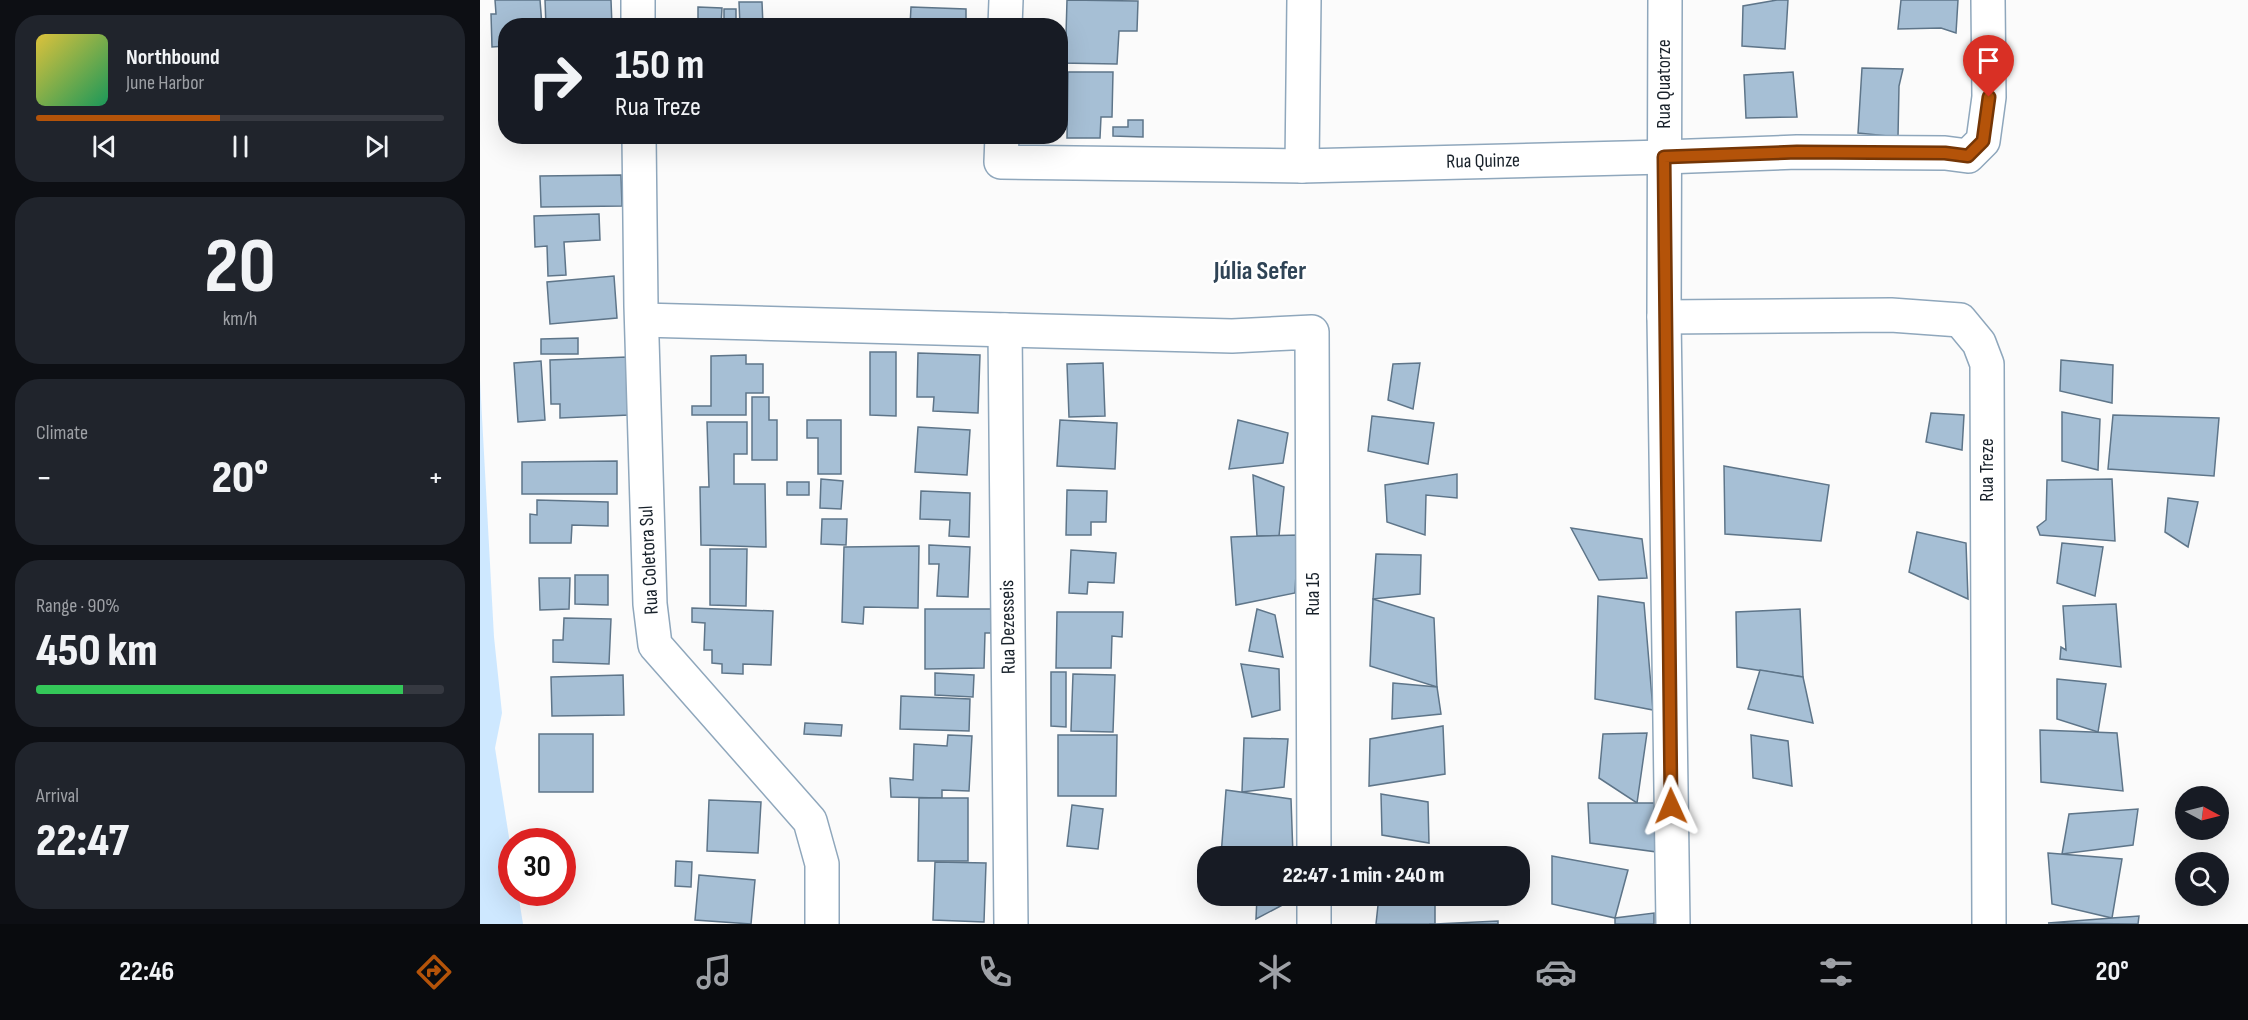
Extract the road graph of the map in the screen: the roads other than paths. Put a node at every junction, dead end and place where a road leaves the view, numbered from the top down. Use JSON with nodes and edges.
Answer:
{"nodes":[{"id":1,"x":638,"y":0,"type":"edge"},
{"id":2,"x":1006,"y":0,"type":"edge"},
{"id":3,"x":1304,"y":0,"type":"edge"},
{"id":4,"x":1665,"y":0,"type":"edge"},
{"id":5,"x":1988,"y":0,"type":"edge"},
{"id":6,"x":638,"y":18,"type":"edge"},
{"id":7,"x":1005,"y":18,"type":"edge"},
{"id":8,"x":639,"y":144,"type":"edge"},
{"id":9,"x":1001,"y":149,"type":"edge"},
{"id":10,"x":1664,"y":157,"type":"junction"},
{"id":11,"x":1302,"y":166,"type":"junction"},
{"id":12,"x":1664,"y":316,"type":"junction"},
{"id":13,"x":642,"y":320,"type":"junction"},
{"id":14,"x":1005,"y":330,"type":"junction"},
{"id":15,"x":1314,"y":846,"type":"edge"},
{"id":16,"x":1314,"y":906,"type":"edge"},
{"id":17,"x":822,"y":924,"type":"edge"},
{"id":18,"x":1011,"y":924,"type":"edge"},
{"id":19,"x":1314,"y":924,"type":"edge"},
{"id":20,"x":1673,"y":924,"type":"edge"},
{"id":21,"x":1989,"y":924,"type":"edge"}],
"edges":[{"from":1,"to":6,"type":"street"},
{"from":2,"to":7,"type":"street"},
{"from":3,"to":11,"type":"street"},
{"from":4,"to":10,"type":"street","name":"Rua Quatorze"},
{"from":5,"to":10,"type":"street"},
{"from":8,"to":13,"type":"street","name":"Rua Coletora Sul"},
{"from":9,"to":11,"type":"street","name":"Rua Quinze"},
{"from":10,"to":11,"type":"street","name":"Rua Quinze"},
{"from":10,"to":12,"type":"street","name":"Rua Quatorze"},
{"from":12,"to":20,"type":"street","name":"Rua Quatorze"},
{"from":12,"to":21,"type":"street","name":"Rua Treze"},
{"from":13,"to":14,"type":"street"},
{"from":13,"to":17,"type":"street","name":"Rua Coletora Sul"},
{"from":14,"to":15,"type":"street","name":"Rua 15"},
{"from":14,"to":18,"type":"street","name":"Rua Dezesseis"},
{"from":16,"to":19,"type":"street"}]}
